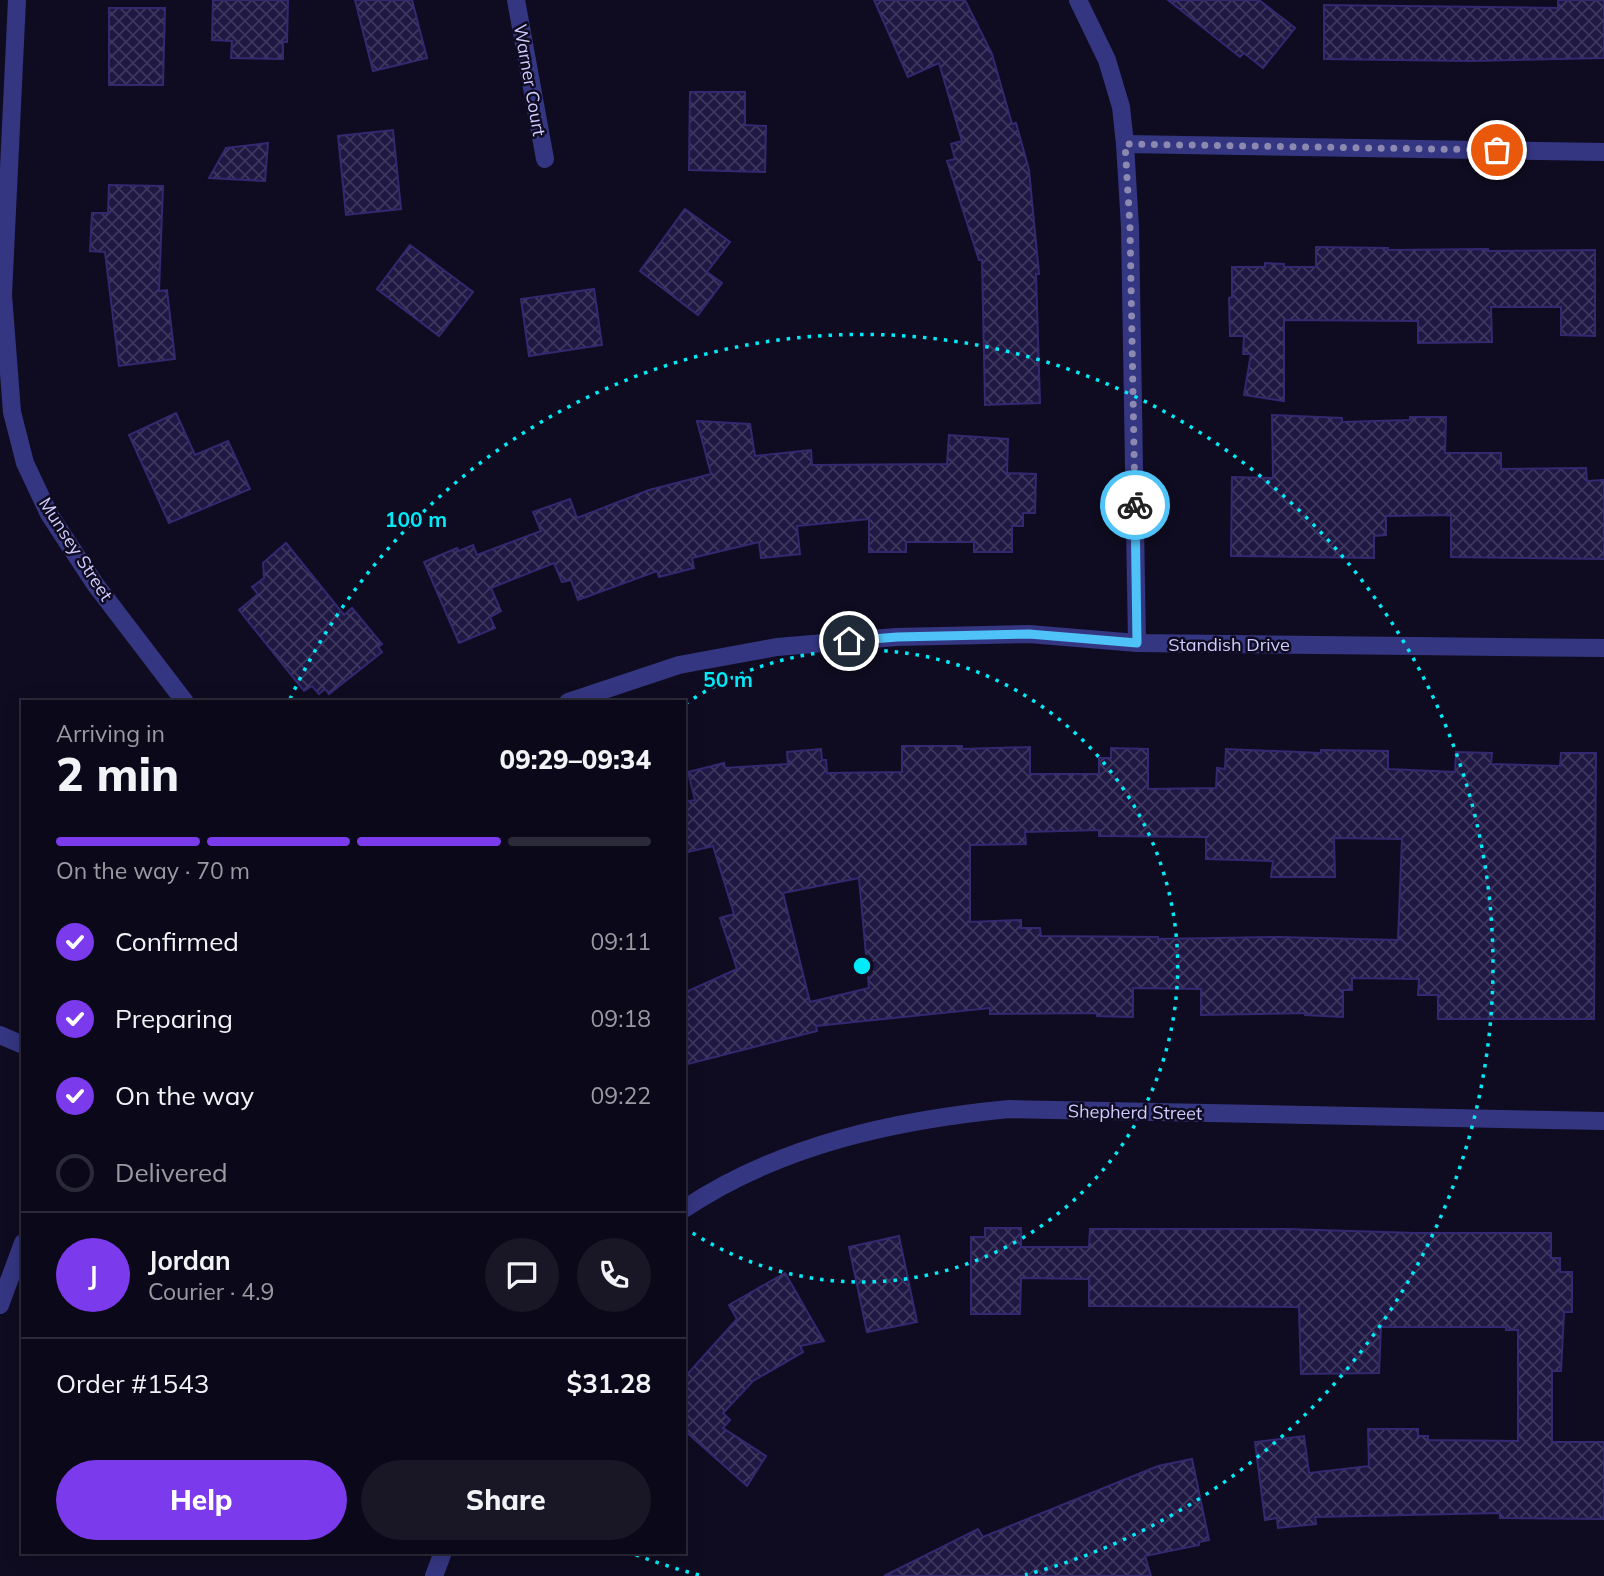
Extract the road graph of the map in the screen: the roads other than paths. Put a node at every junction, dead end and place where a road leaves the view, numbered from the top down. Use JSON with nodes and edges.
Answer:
{"nodes":[{"id":1,"x":17,"y":0,"type":"edge"},
{"id":2,"x":516,"y":0,"type":"edge"},
{"id":3,"x":1079,"y":0,"type":"edge"},
{"id":4,"x":1125,"y":144,"type":"junction"},
{"id":5,"x":1604,"y":152,"type":"edge"},
{"id":6,"x":545,"y":159,"type":"dead end"},
{"id":7,"x":1137,"y":643,"type":"junction"},
{"id":8,"x":1604,"y":648,"type":"edge"},
{"id":9,"x":183,"y":700,"type":"edge"},
{"id":10,"x":574,"y":700,"type":"edge"},
{"id":11,"x":0,"y":1035,"type":"edge"},
{"id":12,"x":21,"y":1044,"type":"edge"},
{"id":13,"x":1604,"y":1121,"type":"edge"},
{"id":14,"x":686,"y":1208,"type":"edge"},
{"id":15,"x":21,"y":1248,"type":"edge"},
{"id":16,"x":0,"y":1305,"type":"edge"},
{"id":17,"x":442,"y":1554,"type":"edge"},
{"id":18,"x":434,"y":1576,"type":"edge"}],
"edges":[{"from":1,"to":9,"type":"street","name":"Munsey Street"},
{"from":2,"to":6,"type":"street","name":"Warner Court"},
{"from":3,"to":4,"type":"street"},
{"from":4,"to":5,"type":"street"},
{"from":4,"to":7,"type":"street"},
{"from":7,"to":8,"type":"street","name":"Standish Drive"},
{"from":7,"to":10,"type":"street","name":"Standish Drive"},
{"from":11,"to":12,"type":"street"},
{"from":13,"to":14,"type":"street","name":"Shepherd Street"},
{"from":15,"to":16,"type":"street"},
{"from":17,"to":18,"type":"street"}]}
